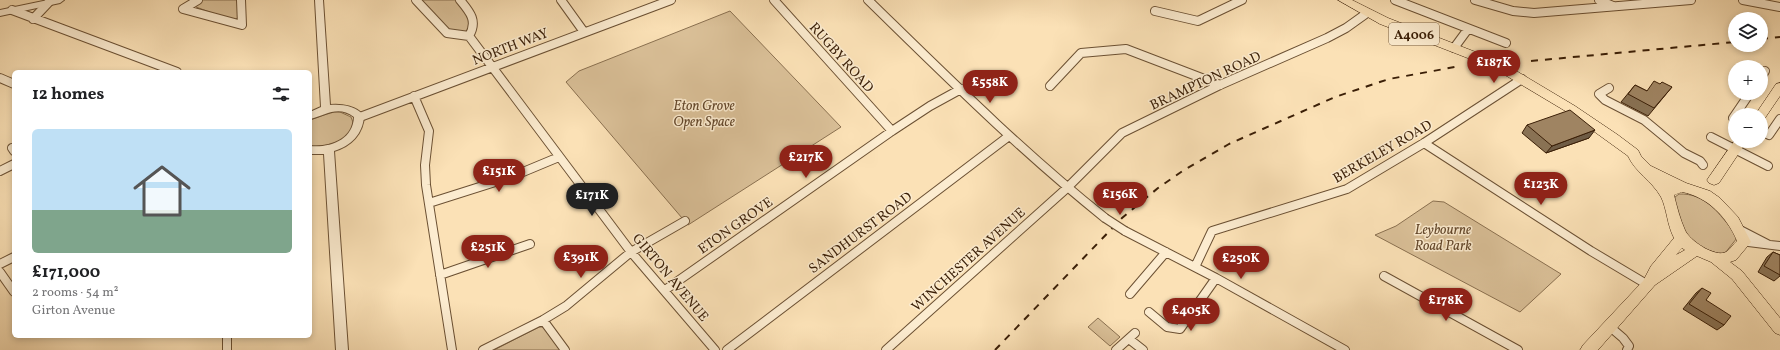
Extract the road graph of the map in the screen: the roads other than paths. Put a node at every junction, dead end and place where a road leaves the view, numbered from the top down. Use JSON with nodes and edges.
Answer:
{"nodes":[{"id":1,"x":60,"y":0,"type":"edge"},
{"id":2,"x":198,"y":0,"type":"edge"},
{"id":3,"x":241,"y":0,"type":"edge"},
{"id":4,"x":319,"y":0,"type":"edge"},
{"id":5,"x":416,"y":0,"type":"edge"},
{"id":6,"x":460,"y":0,"type":"edge"},
{"id":7,"x":561,"y":0,"type":"edge"},
{"id":8,"x":668,"y":0,"type":"edge"},
{"id":9,"x":774,"y":0,"type":"edge"},
{"id":10,"x":868,"y":0,"type":"edge"},
{"id":11,"x":1242,"y":0,"type":"edge"},
{"id":12,"x":1343,"y":0,"type":"edge"},
{"id":13,"x":1395,"y":0,"type":"edge"},
{"id":14,"x":1475,"y":0,"type":"edge"},
{"id":15,"x":1599,"y":0,"type":"edge"},
{"id":16,"x":1691,"y":0,"type":"edge"},
{"id":17,"x":1743,"y":0,"type":"edge"},
{"id":18,"x":50,"y":2,"type":"junction"},
{"id":19,"x":1357,"y":3,"type":"edge"},
{"id":20,"x":1616,"y":7,"type":"junction"},
{"id":21,"x":1780,"y":7,"type":"edge"},
{"id":22,"x":12,"y":10,"type":"junction"},
{"id":23,"x":1155,"y":11,"type":"dead end"},
{"id":24,"x":0,"y":13,"type":"edge"},
{"id":25,"x":1367,"y":13,"type":"junction"},
{"id":26,"x":33,"y":19,"type":"junction"},
{"id":27,"x":1468,"y":29,"type":"junction"},
{"id":28,"x":584,"y":32,"type":"junction"},
{"id":29,"x":469,"y":36,"type":"junction"},
{"id":30,"x":1506,"y":43,"type":"dead end"},
{"id":31,"x":1454,"y":48,"type":"junction"},
{"id":32,"x":492,"y":67,"type":"junction"},
{"id":33,"x":172,"y":70,"type":"edge"},
{"id":34,"x":0,"y":78,"type":"edge"},
{"id":35,"x":1522,"y":79,"type":"junction"},
{"id":36,"x":12,"y":83,"type":"edge"},
{"id":37,"x":1220,"y":85,"type":"junction"},
{"id":38,"x":1050,"y":86,"type":"dead end"},
{"id":39,"x":1780,"y":87,"type":"edge"},
{"id":40,"x":1609,"y":88,"type":"dead end"},
{"id":41,"x":961,"y":89,"type":"junction"},
{"id":42,"x":414,"y":96,"type":"junction"},
{"id":43,"x":1766,"y":108,"type":"edge"},
{"id":44,"x":326,"y":109,"type":"junction"},
{"id":45,"x":312,"y":115,"type":"edge"},
{"id":46,"x":360,"y":117,"type":"junction"},
{"id":47,"x":1780,"y":119,"type":"edge"},
{"id":48,"x":892,"y":131,"type":"junction"},
{"id":49,"x":1768,"y":134,"type":"edge"},
{"id":50,"x":1009,"y":136,"type":"junction"},
{"id":51,"x":1712,"y":137,"type":"dead end"},
{"id":52,"x":1728,"y":142,"type":"edge"},
{"id":53,"x":1424,"y":143,"type":"junction"},
{"id":54,"x":1736,"y":148,"type":"edge"},
{"id":55,"x":1742,"y":148,"type":"edge"},
{"id":56,"x":329,"y":149,"type":"junction"},
{"id":57,"x":312,"y":150,"type":"edge"},
{"id":58,"x":559,"y":157,"type":"junction"},
{"id":59,"x":12,"y":165,"type":"edge"},
{"id":60,"x":1703,"y":165,"type":"dead end"},
{"id":61,"x":1768,"y":166,"type":"dead end"},
{"id":62,"x":1648,"y":170,"type":"junction"},
{"id":63,"x":0,"y":171,"type":"edge"},
{"id":64,"x":1714,"y":180,"type":"junction"},
{"id":65,"x":1066,"y":188,"type":"junction"},
{"id":66,"x":1688,"y":188,"type":"junction"},
{"id":67,"x":1667,"y":195,"type":"junction"},
{"id":68,"x":1714,"y":200,"type":"junction"},
{"id":69,"x":429,"y":203,"type":"junction"},
{"id":70,"x":686,"y":221,"type":"dead end"},
{"id":71,"x":1739,"y":229,"type":"junction"},
{"id":72,"x":1682,"y":238,"type":"junction"},
{"id":73,"x":1744,"y":242,"type":"junction"},
{"id":74,"x":1767,"y":243,"type":"junction"},
{"id":75,"x":530,"y":244,"type":"dead end"},
{"id":76,"x":1780,"y":246,"type":"edge"},
{"id":77,"x":1697,"y":250,"type":"junction"},
{"id":78,"x":631,"y":252,"type":"junction"},
{"id":79,"x":1166,"y":252,"type":"junction"},
{"id":80,"x":1730,"y":256,"type":"junction"},
{"id":81,"x":12,"y":258,"type":"edge"},
{"id":82,"x":1716,"y":259,"type":"junction"},
{"id":83,"x":0,"y":264,"type":"edge"},
{"id":84,"x":1195,"y":267,"type":"junction"},
{"id":85,"x":0,"y":272,"type":"edge"},
{"id":86,"x":440,"y":275,"type":"junction"},
{"id":87,"x":1737,"y":275,"type":"junction"},
{"id":88,"x":1384,"y":276,"type":"dead end"},
{"id":89,"x":1216,"y":278,"type":"junction"},
{"id":90,"x":1650,"y":282,"type":"junction"},
{"id":91,"x":12,"y":289,"type":"edge"},
{"id":92,"x":665,"y":290,"type":"junction"},
{"id":93,"x":1130,"y":294,"type":"dead end"},
{"id":94,"x":1149,"y":312,"type":"dead end"},
{"id":95,"x":543,"y":320,"type":"junction"},
{"id":96,"x":1609,"y":326,"type":"junction"},
{"id":97,"x":1780,"y":329,"type":"edge"},
{"id":98,"x":227,"y":338,"type":"edge"},
{"id":99,"x":226,"y":350,"type":"edge"},
{"id":100,"x":342,"y":350,"type":"edge"},
{"id":101,"x":452,"y":350,"type":"edge"},
{"id":102,"x":483,"y":350,"type":"edge"},
{"id":103,"x":565,"y":350,"type":"edge"},
{"id":104,"x":715,"y":350,"type":"edge"},
{"id":105,"x":727,"y":350,"type":"edge"},
{"id":106,"x":886,"y":350,"type":"edge"},
{"id":107,"x":1116,"y":350,"type":"edge"},
{"id":108,"x":1143,"y":350,"type":"edge"},
{"id":109,"x":1345,"y":350,"type":"edge"},
{"id":110,"x":1518,"y":350,"type":"edge"},
{"id":111,"x":1588,"y":350,"type":"edge"},
{"id":112,"x":1627,"y":350,"type":"edge"}],
"edges":[{"from":1,"to":18,"type":"street"},
{"from":2,"to":3,"type":"street"},
{"from":4,"to":44,"type":"street"},
{"from":5,"to":29,"type":"street"},
{"from":6,"to":29,"type":"street"},
{"from":7,"to":28,"type":"street"},
{"from":8,"to":28,"type":"street","name":"NORTH WAY"},
{"from":9,"to":48,"type":"street","name":"RUGBY ROAD"},
{"from":10,"to":41,"type":"street"},
{"from":11,"to":23,"type":"street"},
{"from":12,"to":19,"type":"main road","number":"A4006"},
{"from":13,"to":27,"type":"street"},
{"from":14,"to":20,"type":"street"},
{"from":15,"to":20,"type":"street"},
{"from":16,"to":20,"type":"street"},
{"from":17,"to":21,"type":"street"},
{"from":18,"to":22,"type":"street"},
{"from":18,"to":26,"type":"street"},
{"from":19,"to":25,"type":"main road","number":"A4006"},
{"from":22,"to":24,"type":"street"},
{"from":22,"to":26,"type":"street"},
{"from":25,"to":31,"type":"main road","number":"A4006"},
{"from":25,"to":37,"type":"street","name":"BRAMPTON ROAD"},
{"from":26,"to":33,"type":"street"},
{"from":27,"to":30,"type":"street"},
{"from":27,"to":31,"type":"street"},
{"from":28,"to":32,"type":"street","name":"NORTH WAY"},
{"from":29,"to":32,"type":"street","name":"GIRTON AVENUE"},
{"from":31,"to":35,"type":"main road","number":"A4006"},
{"from":32,"to":42,"type":"street","name":"NORTH WAY"},
{"from":32,"to":58,"type":"street","name":"GIRTON AVENUE"},
{"from":34,"to":36,"type":"street"},
{"from":35,"to":53,"type":"street","name":"BERKELEY ROAD"},
{"from":35,"to":62,"type":"main road","number":"A4006"},
{"from":37,"to":38,"type":"street"},
{"from":37,"to":65,"type":"street","name":"BRAMPTON ROAD"},
{"from":39,"to":43,"type":"main road"},
{"from":40,"to":60,"type":"street"},
{"from":41,"to":48,"type":"street","name":"ETON GROVE"},
{"from":41,"to":50,"type":"street"},
{"from":42,"to":46,"type":"street","name":"NORTH WAY"},
{"from":42,"to":69,"type":"street"},
{"from":44,"to":45,"type":"street"},
{"from":44,"to":46,"type":"street"},
{"from":46,"to":56,"type":"street"},
{"from":47,"to":49,"type":"street"},
{"from":48,"to":92,"type":"street","name":"ETON GROVE"},
{"from":50,"to":65,"type":"street"},
{"from":50,"to":105,"type":"street","name":"SANDHURST ROAD"},
{"from":51,"to":52,"type":"street"},
{"from":53,"to":84,"type":"street","name":"BERKELEY ROAD"},
{"from":53,"to":90,"type":"street"},
{"from":54,"to":64,"type":"main road"},
{"from":55,"to":61,"type":"street"},
{"from":56,"to":57,"type":"street"},
{"from":56,"to":100,"type":"street"},
{"from":58,"to":69,"type":"street"},
{"from":58,"to":78,"type":"street","name":"GIRTON AVENUE"},
{"from":59,"to":63,"type":"street"},
{"from":62,"to":66,"type":"main road","number":"A4006"},
{"from":62,"to":67,"type":"main road","number":"A4006"},
{"from":64,"to":66,"type":"main road"},
{"from":64,"to":68,"type":"main road"},
{"from":65,"to":79,"type":"street","bridge":true},
{"from":65,"to":106,"type":"street","name":"WINCHESTER AVENUE"},
{"from":66,"to":67,"type":"main road"},
{"from":66,"to":68,"type":"main road"},
{"from":67,"to":72,"type":"main road"},
{"from":68,"to":71,"type":"main road"},
{"from":69,"to":86,"type":"street"},
{"from":70,"to":78,"type":"street"},
{"from":71,"to":73,"type":"main road"},
{"from":71,"to":74,"type":"street"},
{"from":72,"to":77,"type":"main road"},
{"from":72,"to":90,"type":"main road"},
{"from":73,"to":74,"type":"street"},
{"from":73,"to":80,"type":"main road"},
{"from":74,"to":76,"type":"street"},
{"from":75,"to":86,"type":"street"},
{"from":77,"to":82,"type":"main road"},
{"from":77,"to":90,"type":"main road"},
{"from":78,"to":92,"type":"street","name":"GIRTON AVENUE"},
{"from":78,"to":95,"type":"street"},
{"from":79,"to":84,"type":"street"},
{"from":79,"to":93,"type":"street"},
{"from":80,"to":82,"type":"main road"},
{"from":80,"to":87,"type":"main road"},
{"from":81,"to":83,"type":"street"},
{"from":82,"to":87,"type":"main road"},
{"from":84,"to":89,"type":"street"},
{"from":85,"to":91,"type":"street"},
{"from":86,"to":101,"type":"street"},
{"from":87,"to":97,"type":"main road"},
{"from":88,"to":110,"type":"street"},
{"from":89,"to":94,"type":"street"},
{"from":89,"to":109,"type":"street"},
{"from":90,"to":96,"type":"main road"},
{"from":92,"to":104,"type":"street","name":"GIRTON AVENUE"},
{"from":95,"to":102,"type":"street"},
{"from":95,"to":103,"type":"street"},
{"from":96,"to":111,"type":"main road"},
{"from":96,"to":112,"type":"street"},
{"from":98,"to":99,"type":"street"},
{"from":107,"to":108,"type":"street"}]}
